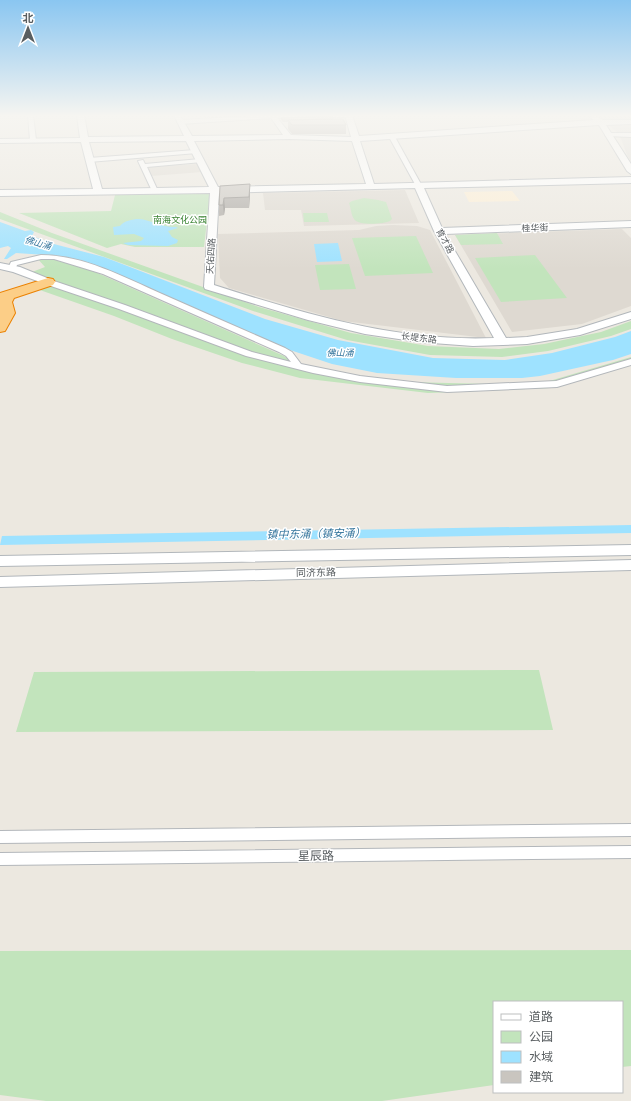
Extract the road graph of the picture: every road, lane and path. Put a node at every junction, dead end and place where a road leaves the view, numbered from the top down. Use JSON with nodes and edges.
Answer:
{"nodes":[{"id":1,"x":92,"y":166,"type":"edge"},
{"id":2,"x":144,"y":166,"type":"edge"},
{"id":3,"x":202,"y":166,"type":"edge"},
{"id":4,"x":365,"y":166,"type":"edge"},
{"id":5,"x":408,"y":166,"type":"edge"},
{"id":6,"x":631,"y":180,"type":"edge"},
{"id":7,"x":419,"y":186,"type":"junction"},
{"id":8,"x":372,"y":187,"type":"junction"},
{"id":9,"x":215,"y":190,"type":"junction"},
{"id":10,"x":155,"y":191,"type":"junction"},
{"id":11,"x":98,"y":192,"type":"junction"},
{"id":12,"x":0,"y":193,"type":"edge"},
{"id":13,"x":631,"y":224,"type":"edge"},
{"id":14,"x":439,"y":231,"type":"junction"},
{"id":15,"x":0,"y":266,"type":"edge"},
{"id":16,"x":12,"y":268,"type":"junction"},
{"id":17,"x":48,"y":282,"type":"junction"},
{"id":18,"x":209,"y":287,"type":"joint"},
{"id":19,"x":4,"y":297,"type":"edge"},
{"id":20,"x":631,"y":315,"type":"edge"},
{"id":21,"x":0,"y":328,"type":"edge"},
{"id":22,"x":502,"y":342,"type":"junction"},
{"id":23,"x":631,"y":362,"type":"edge"},
{"id":24,"x":298,"y":366,"type":"junction"},
{"id":25,"x":631,"y":550,"type":"edge"},
{"id":26,"x":0,"y":561,"type":"edge"},
{"id":27,"x":631,"y":565,"type":"edge"},
{"id":28,"x":0,"y":582,"type":"edge"},
{"id":29,"x":631,"y":830,"type":"edge"},
{"id":30,"x":0,"y":837,"type":"edge"},
{"id":31,"x":631,"y":852,"type":"edge"},
{"id":32,"x":0,"y":859,"type":"edge"}],
"edges":[{"from":1,"to":11,"type":"street"},
{"from":2,"to":10,"type":"street"},
{"from":3,"to":9,"type":"street"},
{"from":4,"to":8,"type":"street"},
{"from":5,"to":7,"type":"street","name":"育才路"},
{"from":6,"to":7,"type":"street"},
{"from":7,"to":8,"type":"street"},
{"from":7,"to":14,"type":"street","name":"育才路"},
{"from":8,"to":9,"type":"street"},
{"from":9,"to":10,"type":"street"},
{"from":9,"to":18,"type":"street","name":"天佑四路"},
{"from":10,"to":11,"type":"street"},
{"from":11,"to":12,"type":"street"},
{"from":13,"to":14,"type":"street","name":"桂华街"},
{"from":14,"to":22,"type":"street","name":"育才路"},
{"from":15,"to":16,"type":"street"},
{"from":16,"to":17,"type":"street"},
{"from":16,"to":24,"type":"street"},
{"from":17,"to":19,"type":"highway"},
{"from":17,"to":24,"type":"street"},
{"from":18,"to":22,"type":"street","name":"长堤东路"},
{"from":19,"to":21,"type":"highway"},
{"from":20,"to":22,"type":"street","name":"长堤东路"},
{"from":23,"to":24,"type":"street"},
{"from":25,"to":26,"type":"street","name":"同济东路"},
{"from":27,"to":28,"type":"street","name":"同济东路"},
{"from":29,"to":30,"type":"street"},
{"from":31,"to":32,"type":"street","name":"星辰路"}]}
